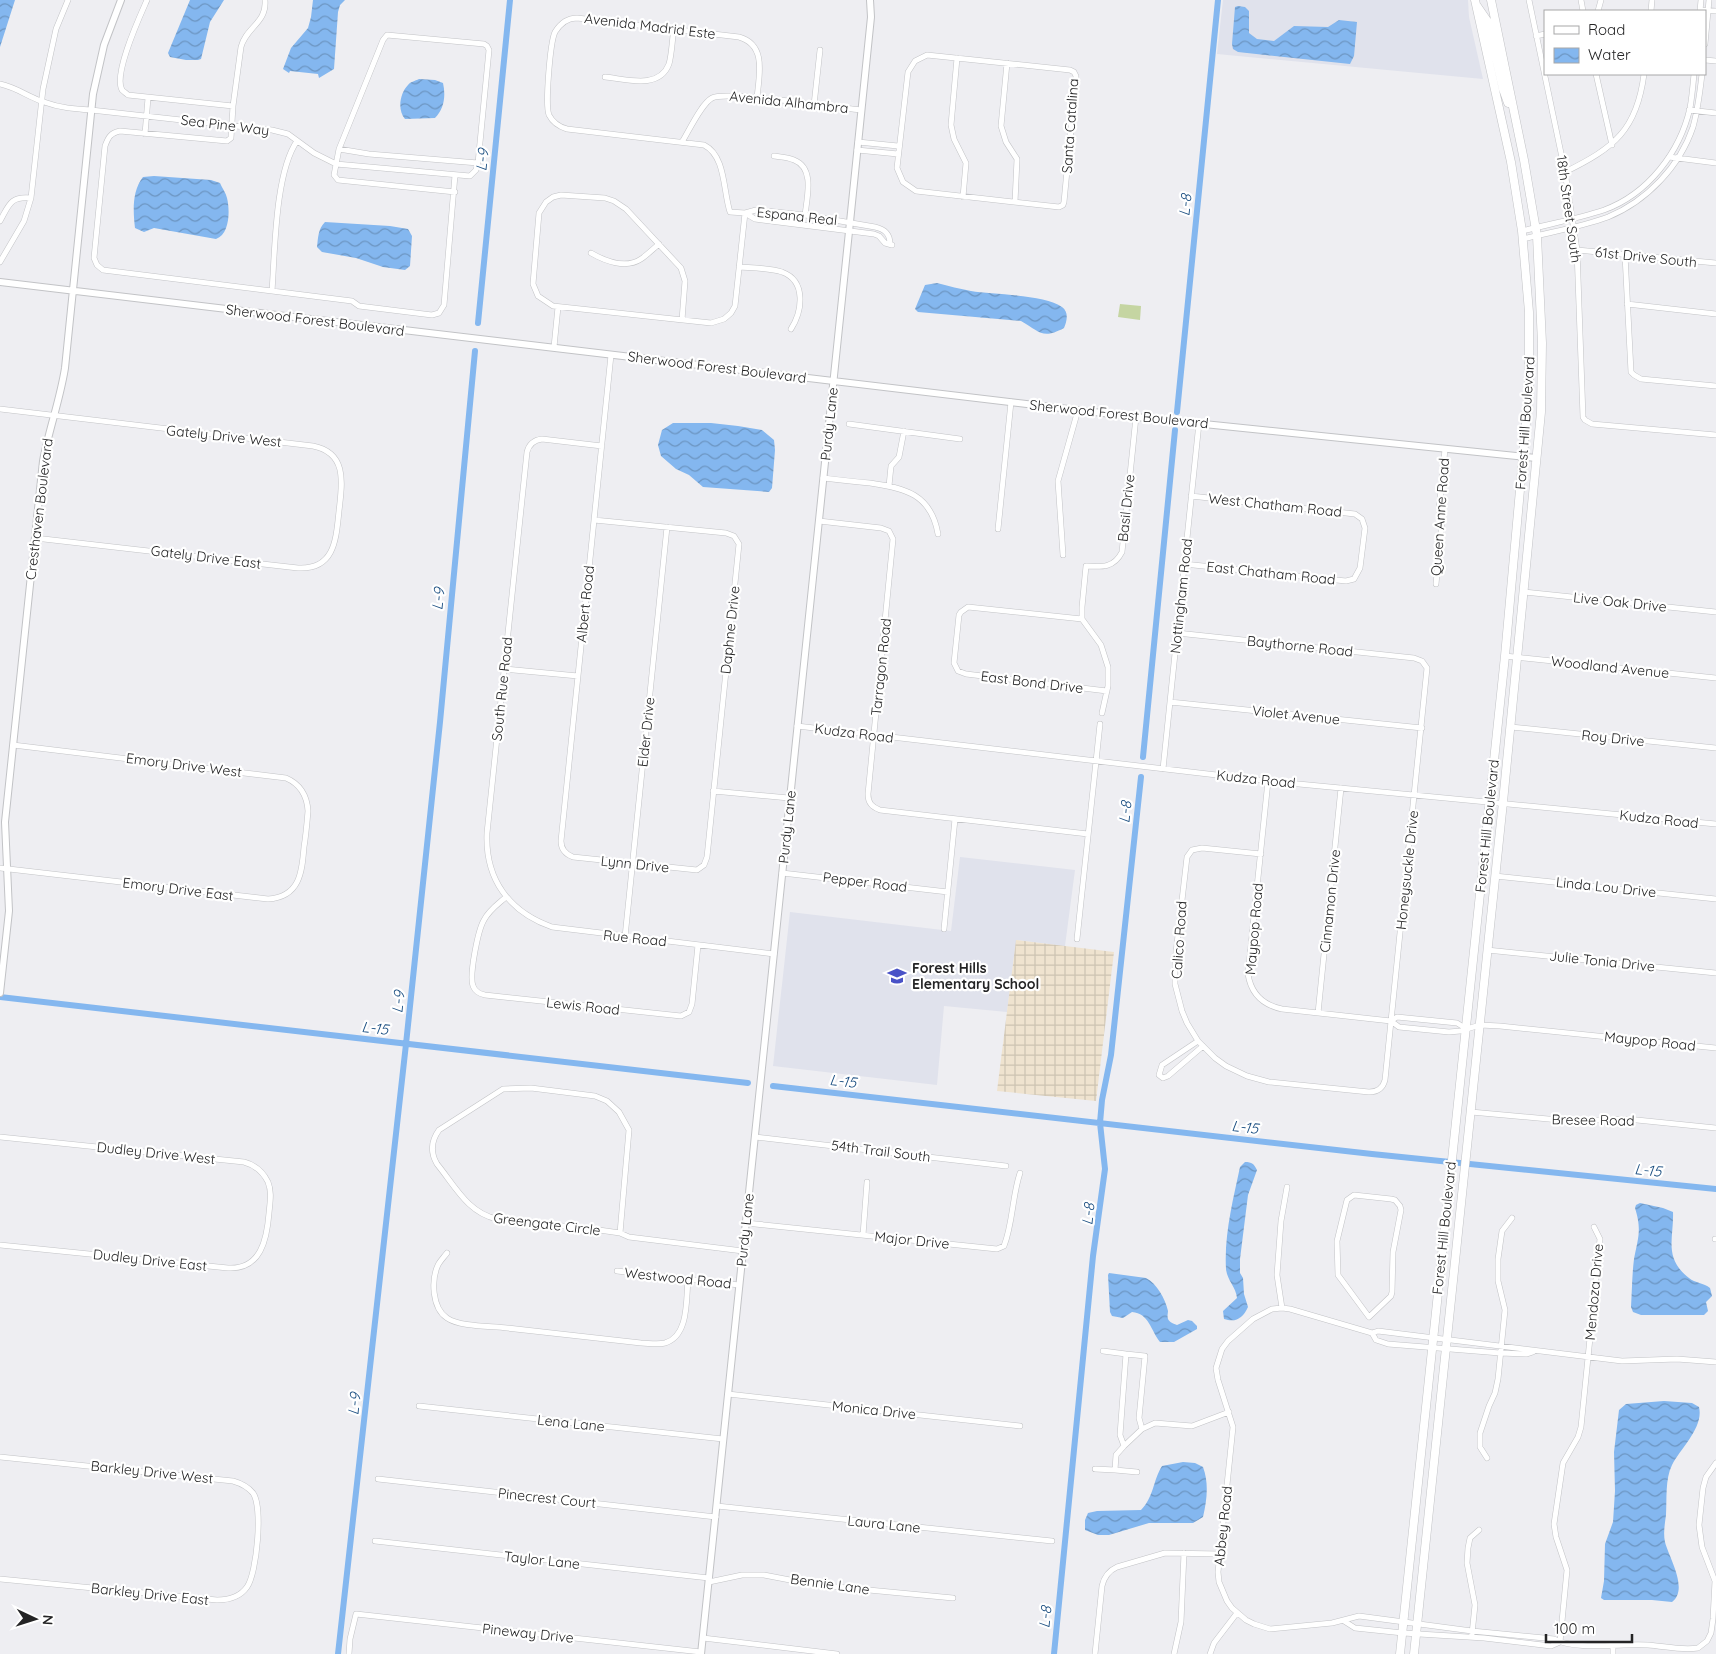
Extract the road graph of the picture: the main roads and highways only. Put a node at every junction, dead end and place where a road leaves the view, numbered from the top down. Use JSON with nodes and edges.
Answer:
{"nodes":[{"id":1,"x":1490,"y":0,"type":"edge"},
{"id":2,"x":1476,"y":2,"type":"edge"},
{"id":3,"x":1513,"y":111,"type":"junction"},
{"id":4,"x":1400,"y":1654,"type":"edge"},
{"id":5,"x":1414,"y":1654,"type":"edge"}],
"edges":[{"from":1,"to":3,"type":"main road","name":"Forest Hill Boulevard"},
{"from":2,"to":3,"type":"main road"},
{"from":2,"to":4,"type":"main road","name":"Forest Hill Boulevard"},
{"from":3,"to":5,"type":"main road","name":"Forest Hill Boulevard"}]}
